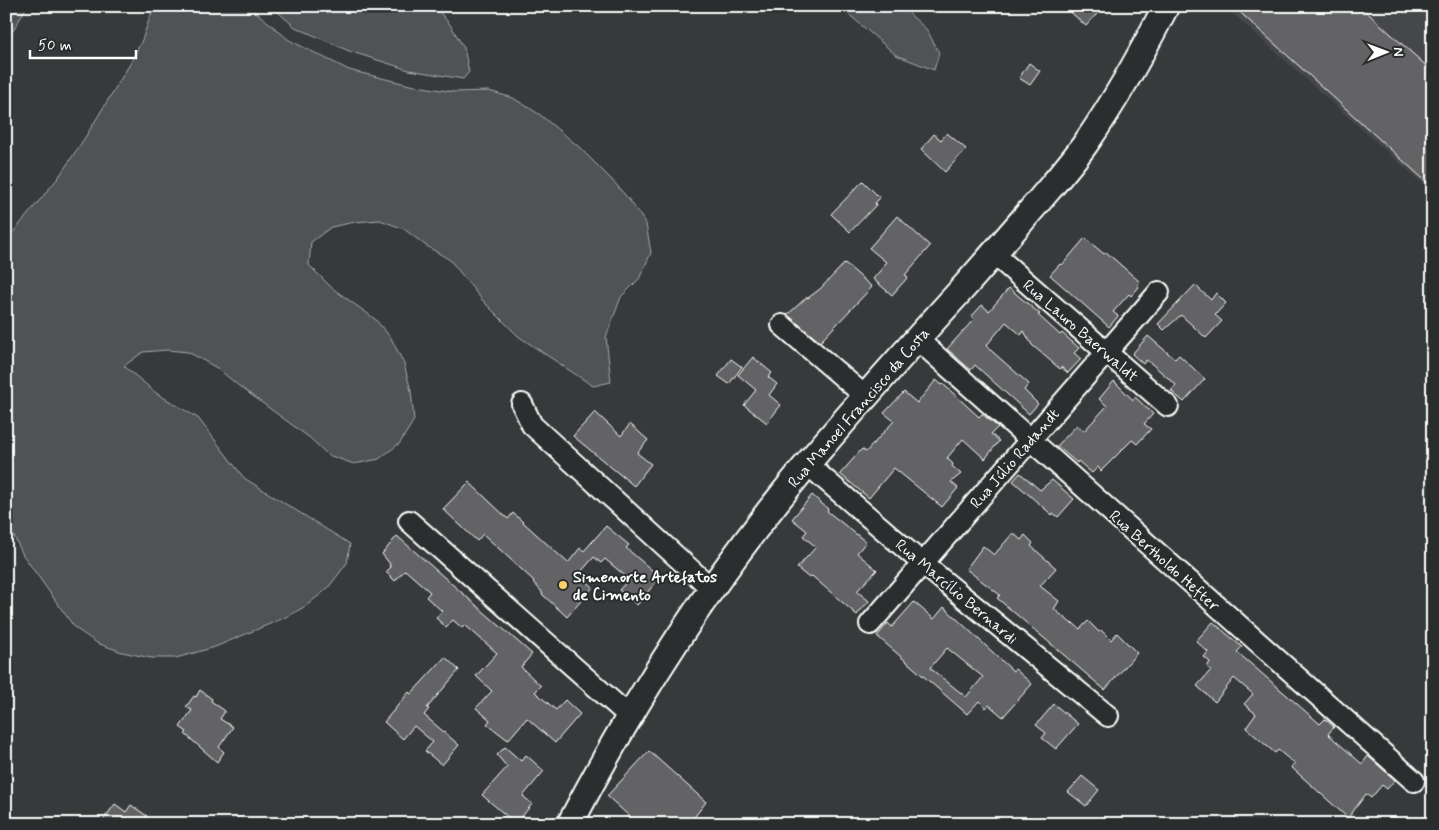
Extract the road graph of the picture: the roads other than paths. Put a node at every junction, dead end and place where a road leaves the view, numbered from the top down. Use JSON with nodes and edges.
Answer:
{"nodes":[{"id":1,"x":1166,"y":6,"type":"edge"},
{"id":2,"x":994,"y":254,"type":"junction"},
{"id":3,"x":1160,"y":292,"type":"dead end"},
{"id":4,"x":782,"y":325,"type":"dead end"},
{"id":5,"x":916,"y":339,"type":"junction"},
{"id":6,"x":1107,"y":352,"type":"junction"},
{"id":7,"x":865,"y":396,"type":"junction"},
{"id":8,"x":522,"y":404,"type":"dead end"},
{"id":9,"x":1168,"y":406,"type":"dead end"},
{"id":10,"x":1030,"y":440,"type":"junction"},
{"id":11,"x":807,"y":464,"type":"junction"},
{"id":12,"x":409,"y":521,"type":"dead end"},
{"id":13,"x":922,"y":563,"type":"junction"},
{"id":14,"x":712,"y":589,"type":"junction"},
{"id":15,"x":870,"y":624,"type":"dead end"},
{"id":16,"x":1108,"y":716,"type":"dead end"},
{"id":17,"x":630,"y":717,"type":"junction"},
{"id":18,"x":1414,"y":781,"type":"dead end"},
{"id":19,"x":570,"y":824,"type":"edge"}],
"edges":[{"from":1,"to":2,"type":"main road","name":"Rua Manoel Francisco da Costa"},
{"from":2,"to":5,"type":"main road","name":"Rua Manoel Francisco da Costa"},
{"from":2,"to":6,"type":"street","name":"Rua Lauro Baerwaldt"},
{"from":3,"to":6,"type":"street","name":"Rua Júlio Radandt"},
{"from":4,"to":7,"type":"street"},
{"from":5,"to":7,"type":"main road","name":"Rua Manoel Francisco da Costa"},
{"from":5,"to":10,"type":"street","name":"Rua Bertholdo Hefter"},
{"from":6,"to":9,"type":"street","name":"Rua Lauro Baerwaldt"},
{"from":6,"to":10,"type":"street","name":"Rua Júlio Radandt"},
{"from":7,"to":11,"type":"main road","name":"Rua Manoel Francisco da Costa"},
{"from":8,"to":14,"type":"street"},
{"from":10,"to":13,"type":"street","name":"Rua Júlio Radandt"},
{"from":10,"to":18,"type":"street","name":"Rua Bertholdo Hefter"},
{"from":11,"to":13,"type":"street","name":"Rua Marcílio Bernardi"},
{"from":11,"to":14,"type":"main road","name":"Rua Manoel Francisco da Costa"},
{"from":12,"to":17,"type":"street"},
{"from":13,"to":15,"type":"street","name":"Rua Júlio Radandt"},
{"from":13,"to":16,"type":"street","name":"Rua Marcílio Bernardi"},
{"from":14,"to":17,"type":"main road","name":"Rua Manoel Francisco da Costa"},
{"from":17,"to":19,"type":"main road","name":"Rua Manoel Francisco da Costa"}]}
